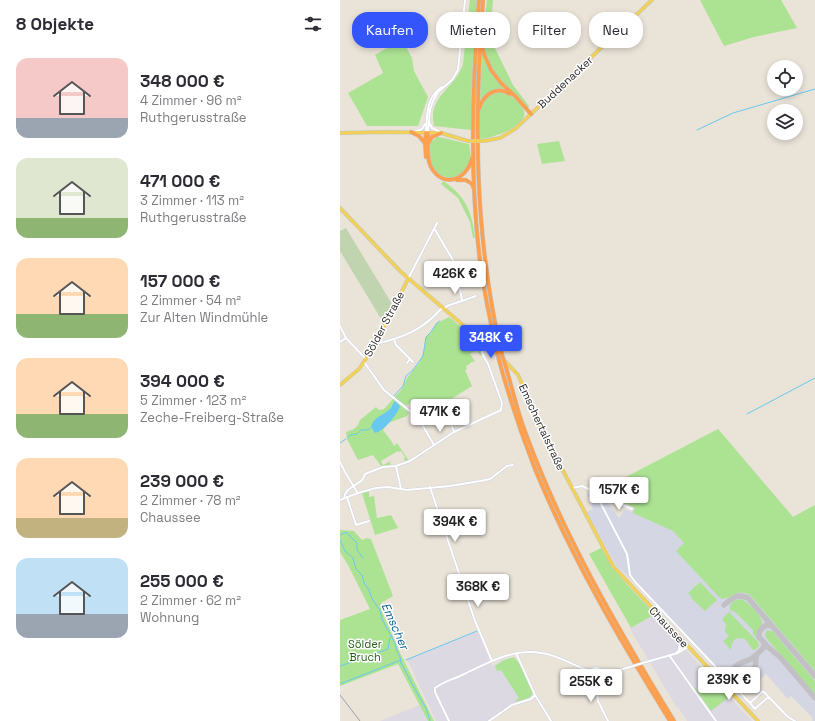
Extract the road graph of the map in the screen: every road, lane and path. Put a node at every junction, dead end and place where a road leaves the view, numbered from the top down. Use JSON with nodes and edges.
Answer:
{"nodes":[{"id":1,"x":465,"y":0,"type":"edge"},
{"id":2,"x":479,"y":0,"type":"edge"},
{"id":3,"x":483,"y":0,"type":"edge"},
{"id":4,"x":652,"y":0,"type":"edge"},
{"id":5,"x":482,"y":12,"type":"edge"},
{"id":6,"x":480,"y":48,"type":"edge"},
{"id":7,"x":483,"y":48,"type":"edge"},
{"id":8,"x":444,"y":86,"type":"junction"},
{"id":9,"x":478,"y":114,"type":"junction"},
{"id":10,"x":530,"y":115,"type":"junction"},
{"id":11,"x":429,"y":121,"type":"junction"},
{"id":12,"x":426,"y":123,"type":"junction"},
{"id":13,"x":411,"y":132,"type":"junction"},
{"id":14,"x":340,"y":133,"type":"edge"},
{"id":15,"x":427,"y":133,"type":"junction"},
{"id":16,"x":441,"y":133,"type":"junction"},
{"id":17,"x":426,"y":143,"type":"junction"},
{"id":18,"x":473,"y":151,"type":"junction"},
{"id":19,"x":475,"y":191,"type":"junction"},
{"id":20,"x":340,"y":208,"type":"edge"},
{"id":21,"x":437,"y":223,"type":"dead end"},
{"id":22,"x":434,"y":228,"type":"junction"},
{"id":23,"x":408,"y":278,"type":"junction"},
{"id":24,"x":476,"y":296,"type":"dead end"},
{"id":25,"x":462,"y":300,"type":"junction"},
{"id":26,"x":443,"y":308,"type":"junction"},
{"id":27,"x":340,"y":326,"type":"edge"},
{"id":28,"x":346,"y":338,"type":"junction"},
{"id":29,"x":394,"y":338,"type":"junction"},
{"id":30,"x":340,"y":342,"type":"edge"},
{"id":31,"x":376,"y":344,"type":"junction"},
{"id":32,"x":486,"y":344,"type":"junction"},
{"id":33,"x":410,"y":359,"type":"junction"},
{"id":34,"x":365,"y":361,"type":"junction"},
{"id":35,"x":413,"y":362,"type":"dead end"},
{"id":36,"x":407,"y":363,"type":"dead end"},
{"id":37,"x":340,"y":385,"type":"edge"},
{"id":38,"x":439,"y":419,"type":"dead end"},
{"id":39,"x":454,"y":432,"type":"junction"},
{"id":40,"x":434,"y":445,"type":"junction"},
{"id":41,"x":340,"y":462,"type":"edge"},
{"id":42,"x":513,"y":465,"type":"dead end"},
{"id":43,"x":396,"y":466,"type":"junction"},
{"id":44,"x":353,"y":486,"type":"junction"},
{"id":45,"x":430,"y":487,"type":"junction"},
{"id":46,"x":571,"y":488,"type":"junction"},
{"id":47,"x":401,"y":489,"type":"junction"},
{"id":48,"x":358,"y":492,"type":"junction"},
{"id":49,"x":601,"y":495,"type":"junction"},
{"id":50,"x":347,"y":497,"type":"junction"},
{"id":51,"x":344,"y":498,"type":"junction"},
{"id":52,"x":340,"y":500,"type":"edge"},
{"id":53,"x":632,"y":509,"type":"dead end"},
{"id":54,"x":369,"y":521,"type":"dead end"},
{"id":55,"x":602,"y":547,"type":"joint"},
{"id":56,"x":679,"y":638,"type":"junction"},
{"id":57,"x":687,"y":646,"type":"junction"},
{"id":58,"x":679,"y":650,"type":"junction"},
{"id":59,"x":516,"y":653,"type":"junction"},
{"id":60,"x":676,"y":653,"type":"junction"},
{"id":61,"x":669,"y":655,"type":"junction"},
{"id":62,"x":492,"y":661,"type":"junction"},
{"id":63,"x":590,"y":671,"type":"junction"},
{"id":64,"x":602,"y":672,"type":"junction"},
{"id":65,"x":595,"y":680,"type":"junction"},
{"id":66,"x":535,"y":695,"type":"junction"},
{"id":67,"x":768,"y":696,"type":"junction"},
{"id":68,"x":750,"y":703,"type":"junction"},
{"id":69,"x":789,"y":720,"type":"edge"},
{"id":70,"x":449,"y":721,"type":"edge"},
{"id":71,"x":489,"y":721,"type":"edge"},
{"id":72,"x":551,"y":721,"type":"edge"},
{"id":73,"x":608,"y":721,"type":"edge"},
{"id":74,"x":670,"y":721,"type":"edge"},
{"id":75,"x":674,"y":721,"type":"edge"},
{"id":76,"x":716,"y":721,"type":"edge"},
{"id":77,"x":758,"y":721,"type":"edge"},
{"id":78,"x":795,"y":721,"type":"edge"}],
"edges":[{"from":1,"to":8,"type":"street"},
{"from":2,"to":18,"type":"highway"},
{"from":3,"to":5,"type":"highway"},
{"from":4,"to":10,"type":"main road","name":"Buddenacker"},
{"from":6,"to":9,"type":"highway"},
{"from":7,"to":10,"type":"highway"},
{"from":8,"to":11,"type":"street"},
{"from":8,"to":12,"type":"street"},
{"from":9,"to":10,"type":"highway"},
{"from":9,"to":75,"type":"highway","bridge":true},
{"from":10,"to":16,"type":"main road","name":"Buddenacker","bridge":true},
{"from":11,"to":15,"type":"street"},
{"from":11,"to":16,"type":"street"},
{"from":12,"to":13,"type":"street"},
{"from":12,"to":15,"type":"street"},
{"from":13,"to":14,"type":"main road","name":"Buddenacker"},
{"from":13,"to":15,"type":"main road","name":"Buddenacker"},
{"from":13,"to":17,"type":"highway"},
{"from":15,"to":16,"type":"main road","name":"Buddenacker"},
{"from":15,"to":17,"type":"highway"},
{"from":16,"to":17,"type":"highway"},
{"from":17,"to":18,"type":"highway"},
{"from":17,"to":19,"type":"highway"},
{"from":18,"to":19,"type":"highway"},
{"from":19,"to":74,"type":"highway","bridge":true},
{"from":20,"to":23,"type":"main road","name":"Emschertalstraße"},
{"from":21,"to":22,"type":"street"},
{"from":22,"to":23,"type":"street"},
{"from":22,"to":25,"type":"street"},
{"from":23,"to":26,"type":"main road","name":"Emschertalstraße"},
{"from":23,"to":31,"type":"main road","name":"Sölder Straße"},
{"from":24,"to":25,"type":"street"},
{"from":25,"to":26,"type":"street"},
{"from":26,"to":29,"type":"street"},
{"from":26,"to":32,"type":"main road","name":"Emschertalstraße"},
{"from":27,"to":28,"type":"street"},
{"from":28,"to":30,"type":"street"},
{"from":28,"to":34,"type":"street"},
{"from":29,"to":31,"type":"street"},
{"from":29,"to":33,"type":"street"},
{"from":31,"to":34,"type":"main road","name":"Sölder Straße"},
{"from":32,"to":39,"type":"street"},
{"from":32,"to":46,"type":"main road","name":"Emschertalstraße"},
{"from":33,"to":35,"type":"street"},
{"from":33,"to":36,"type":"street"},
{"from":34,"to":37,"type":"main road","name":"Sölder Straße"},
{"from":34,"to":40,"type":"street"},
{"from":38,"to":39,"type":"street"},
{"from":39,"to":40,"type":"street"},
{"from":40,"to":43,"type":"street"},
{"from":41,"to":44,"type":"street"},
{"from":42,"to":45,"type":"street"},
{"from":43,"to":44,"type":"street"},
{"from":43,"to":47,"type":"street"},
{"from":44,"to":48,"type":"street"},
{"from":44,"to":51,"type":"street"},
{"from":45,"to":47,"type":"street"},
{"from":45,"to":62,"type":"street"},
{"from":46,"to":49,"type":"street"},
{"from":46,"to":55,"type":"main road","name":"Emschertalstraße"},
{"from":47,"to":48,"type":"street"},
{"from":48,"to":50,"type":"street"},
{"from":49,"to":53,"type":"street"},
{"from":49,"to":68,"type":"street"},
{"from":50,"to":51,"type":"street"},
{"from":50,"to":54,"type":"street"},
{"from":51,"to":52,"type":"street"},
{"from":55,"to":56,"type":"main road","name":"Chaussee"},
{"from":56,"to":57,"type":"main road","name":"Chaussee"},
{"from":56,"to":58,"type":"street"},
{"from":57,"to":58,"type":"street"},
{"from":57,"to":60,"type":"street"},
{"from":57,"to":77,"type":"main road","name":"Chaussee"},
{"from":58,"to":60,"type":"street"},
{"from":59,"to":62,"type":"street"},
{"from":59,"to":63,"type":"street"},
{"from":59,"to":66,"type":"street"},
{"from":60,"to":61,"type":"street"},
{"from":61,"to":64,"type":"street","bridge":true},
{"from":61,"to":76,"type":"street"},
{"from":62,"to":70,"type":"street"},
{"from":63,"to":64,"type":"street"},
{"from":63,"to":65,"type":"street"},
{"from":64,"to":65,"type":"street"},
{"from":65,"to":73,"type":"street"},
{"from":66,"to":71,"type":"street"},
{"from":66,"to":72,"type":"street"},
{"from":67,"to":68,"type":"street"},
{"from":67,"to":68,"type":"street"},
{"from":67,"to":69,"type":"street"},
{"from":69,"to":78,"type":"street"}]}
